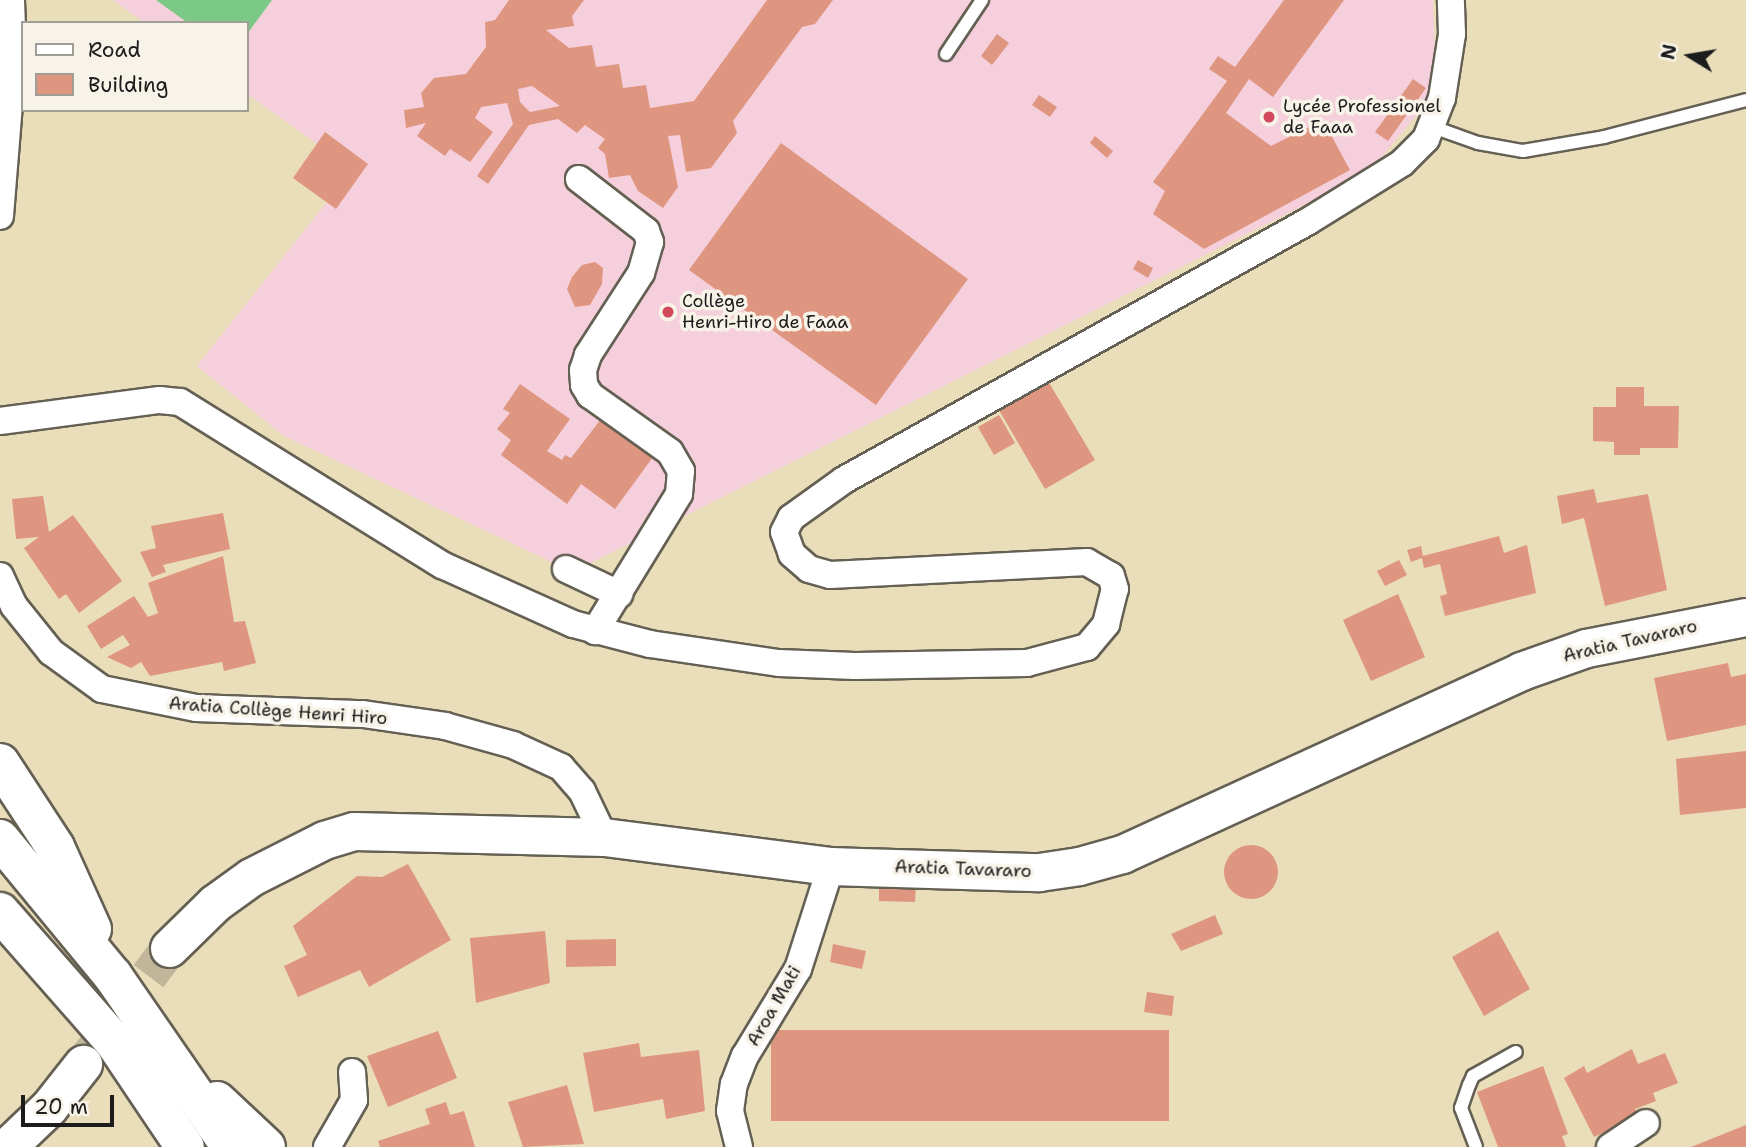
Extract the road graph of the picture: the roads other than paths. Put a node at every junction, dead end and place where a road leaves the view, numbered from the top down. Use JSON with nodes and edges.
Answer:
{"nodes":[{"id":1,"x":11,"y":0,"type":"edge"},
{"id":2,"x":982,"y":0,"type":"edge"},
{"id":3,"x":1451,"y":0,"type":"edge"},
{"id":4,"x":946,"y":54,"type":"dead end"},
{"id":5,"x":1746,"y":100,"type":"edge"},
{"id":6,"x":1433,"y":127,"type":"junction"},
{"id":7,"x":579,"y":179,"type":"dead end"},
{"id":8,"x":0,"y":216,"type":"edge"},
{"id":9,"x":0,"y":421,"type":"edge"},
{"id":10,"x":566,"y":569,"type":"dead end"},
{"id":11,"x":0,"y":576,"type":"edge"},
{"id":12,"x":620,"y":594,"type":"junction"},
{"id":13,"x":1746,"y":617,"type":"edge"},
{"id":14,"x":595,"y":631,"type":"junction"},
{"id":15,"x":0,"y":763,"type":"edge"},
{"id":16,"x":604,"y":837,"type":"junction"},
{"id":17,"x":0,"y":838,"type":"edge"},
{"id":18,"x":831,"y":866,"type":"junction"},
{"id":19,"x":0,"y":912,"type":"edge"},
{"id":20,"x":170,"y":948,"type":"tunnel mouth"},
{"id":21,"x":113,"y":976,"type":"junction"},
{"id":22,"x":1516,"y":1052,"type":"dead end"},
{"id":23,"x":83,"y":1064,"type":"tunnel mouth"},
{"id":24,"x":352,"y":1072,"type":"dead end"},
{"id":25,"x":183,"y":1074,"type":"junction"},
{"id":26,"x":1646,"y":1123,"type":"dead end"},
{"id":27,"x":7,"y":1147,"type":"edge"},
{"id":28,"x":186,"y":1147,"type":"edge"},
{"id":29,"x":232,"y":1147,"type":"edge"},
{"id":30,"x":266,"y":1147,"type":"edge"},
{"id":31,"x":327,"y":1147,"type":"edge"},
{"id":32,"x":739,"y":1147,"type":"edge"},
{"id":33,"x":1476,"y":1147,"type":"edge"},
{"id":34,"x":1610,"y":1147,"type":"edge"}],
"edges":[{"from":1,"to":8,"type":"street"},
{"from":2,"to":4,"type":"lane"},
{"from":3,"to":6,"type":"street"},
{"from":5,"to":6,"type":"lane"},
{"from":6,"to":14,"type":"street"},
{"from":7,"to":12,"type":"street"},
{"from":9,"to":14,"type":"street"},
{"from":10,"to":12,"type":"street"},
{"from":11,"to":16,"type":"street","name":"Aratia Collège Henri Hiro"},
{"from":12,"to":14,"type":"street"},
{"from":13,"to":18,"type":"main road","name":"Aratia Tavararo"},
{"from":15,"to":21,"type":"highway"},
{"from":16,"to":18,"type":"main road","name":"Aratia Tavararo"},
{"from":16,"to":20,"type":"main road","name":"Aratia Tavararo"},
{"from":17,"to":21,"type":"highway"},
{"from":18,"to":32,"type":"street","name":"Aroa Mati"},
{"from":19,"to":28,"type":"highway"},
{"from":21,"to":25,"type":"highway"},
{"from":22,"to":33,"type":"lane"},
{"from":23,"to":27,"type":"main road"},
{"from":24,"to":31,"type":"street"},
{"from":25,"to":29,"type":"highway"},
{"from":25,"to":30,"type":"highway"},
{"from":26,"to":34,"type":"street"}]}
